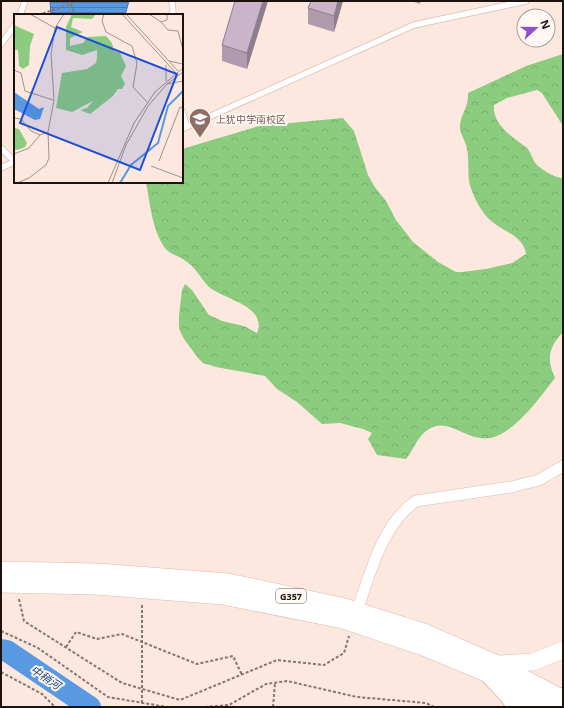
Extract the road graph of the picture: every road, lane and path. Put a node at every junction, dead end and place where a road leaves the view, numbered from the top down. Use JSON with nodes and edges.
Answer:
{"nodes":[{"id":1,"x":26,"y":1,"type":"edge"},
{"id":2,"x":72,"y":1,"type":"edge"},
{"id":3,"x":172,"y":1,"type":"edge"},
{"id":4,"x":526,"y":1,"type":"edge"},
{"id":5,"x":71,"y":4,"type":"junction"},
{"id":6,"x":20,"y":14,"type":"edge"},
{"id":7,"x":41,"y":14,"type":"edge"},
{"id":8,"x":75,"y":14,"type":"edge"},
{"id":9,"x":173,"y":14,"type":"edge"},
{"id":10,"x":14,"y":26,"type":"edge"},
{"id":11,"x":1,"y":44,"type":"edge"},
{"id":12,"x":183,"y":116,"type":"edge"},
{"id":13,"x":185,"y":128,"type":"edge"},
{"id":14,"x":1,"y":148,"type":"edge"},
{"id":15,"x":14,"y":162,"type":"edge"},
{"id":16,"x":1,"y":168,"type":"edge"},
{"id":17,"x":563,"y":466,"type":"edge"},
{"id":18,"x":1,"y":570,"type":"edge"},
{"id":19,"x":8,"y":584,"type":"edge"},
{"id":20,"x":142,"y":589,"type":"junction"},
{"id":21,"x":355,"y":617,"type":"junction"},
{"id":22,"x":1,"y":631,"type":"edge"},
{"id":23,"x":142,"y":642,"type":"junction"},
{"id":24,"x":66,"y":647,"type":"junction"},
{"id":25,"x":563,"y":650,"type":"edge"},
{"id":26,"x":494,"y":669,"type":"junction"},
{"id":27,"x":1,"y":672,"type":"edge"},
{"id":28,"x":242,"y":675,"type":"junction"},
{"id":29,"x":275,"y":683,"type":"junction"},
{"id":30,"x":142,"y":689,"type":"junction"},
{"id":31,"x":558,"y":701,"type":"edge"},
{"id":32,"x":142,"y":703,"type":"junction"},
{"id":33,"x":55,"y":707,"type":"edge"},
{"id":34,"x":167,"y":707,"type":"edge"},
{"id":35,"x":206,"y":707,"type":"edge"},
{"id":36,"x":273,"y":707,"type":"edge"},
{"id":37,"x":434,"y":707,"type":"edge"},
{"id":38,"x":518,"y":707,"type":"edge"}],
"edges":[{"from":1,"to":6,"type":"lane"},
{"from":2,"to":5,"type":"path"},
{"from":3,"to":9,"type":"lane"},
{"from":4,"to":13,"type":"lane"},
{"from":5,"to":7,"type":"path"},
{"from":5,"to":8,"type":"path"},
{"from":10,"to":11,"type":"lane"},
{"from":12,"to":13,"type":"lane"},
{"from":14,"to":15,"type":"lane"},
{"from":15,"to":16,"type":"lane"},
{"from":17,"to":21,"type":"street"},
{"from":18,"to":21,"type":"main road","number":"G357"},
{"from":19,"to":20,"type":"main road","number":"G357"},
{"from":19,"to":24,"type":"path"},
{"from":20,"to":21,"type":"main road","number":"G357"},
{"from":20,"to":23,"type":"path"},
{"from":21,"to":26,"type":"main road","number":"G357"},
{"from":21,"to":28,"type":"path"},
{"from":22,"to":32,"type":"path"},
{"from":23,"to":24,"type":"path"},
{"from":23,"to":28,"type":"path"},
{"from":23,"to":30,"type":"path"},
{"from":24,"to":30,"type":"path"},
{"from":25,"to":26,"type":"main road"},
{"from":26,"to":31,"type":"main road","number":"G357"},
{"from":26,"to":38,"type":"highway"},
{"from":27,"to":33,"type":"path"},
{"from":28,"to":30,"type":"path"},
{"from":29,"to":35,"type":"path"},
{"from":29,"to":36,"type":"path"},
{"from":29,"to":37,"type":"path"},
{"from":30,"to":32,"type":"path"},
{"from":32,"to":34,"type":"path"}]}
